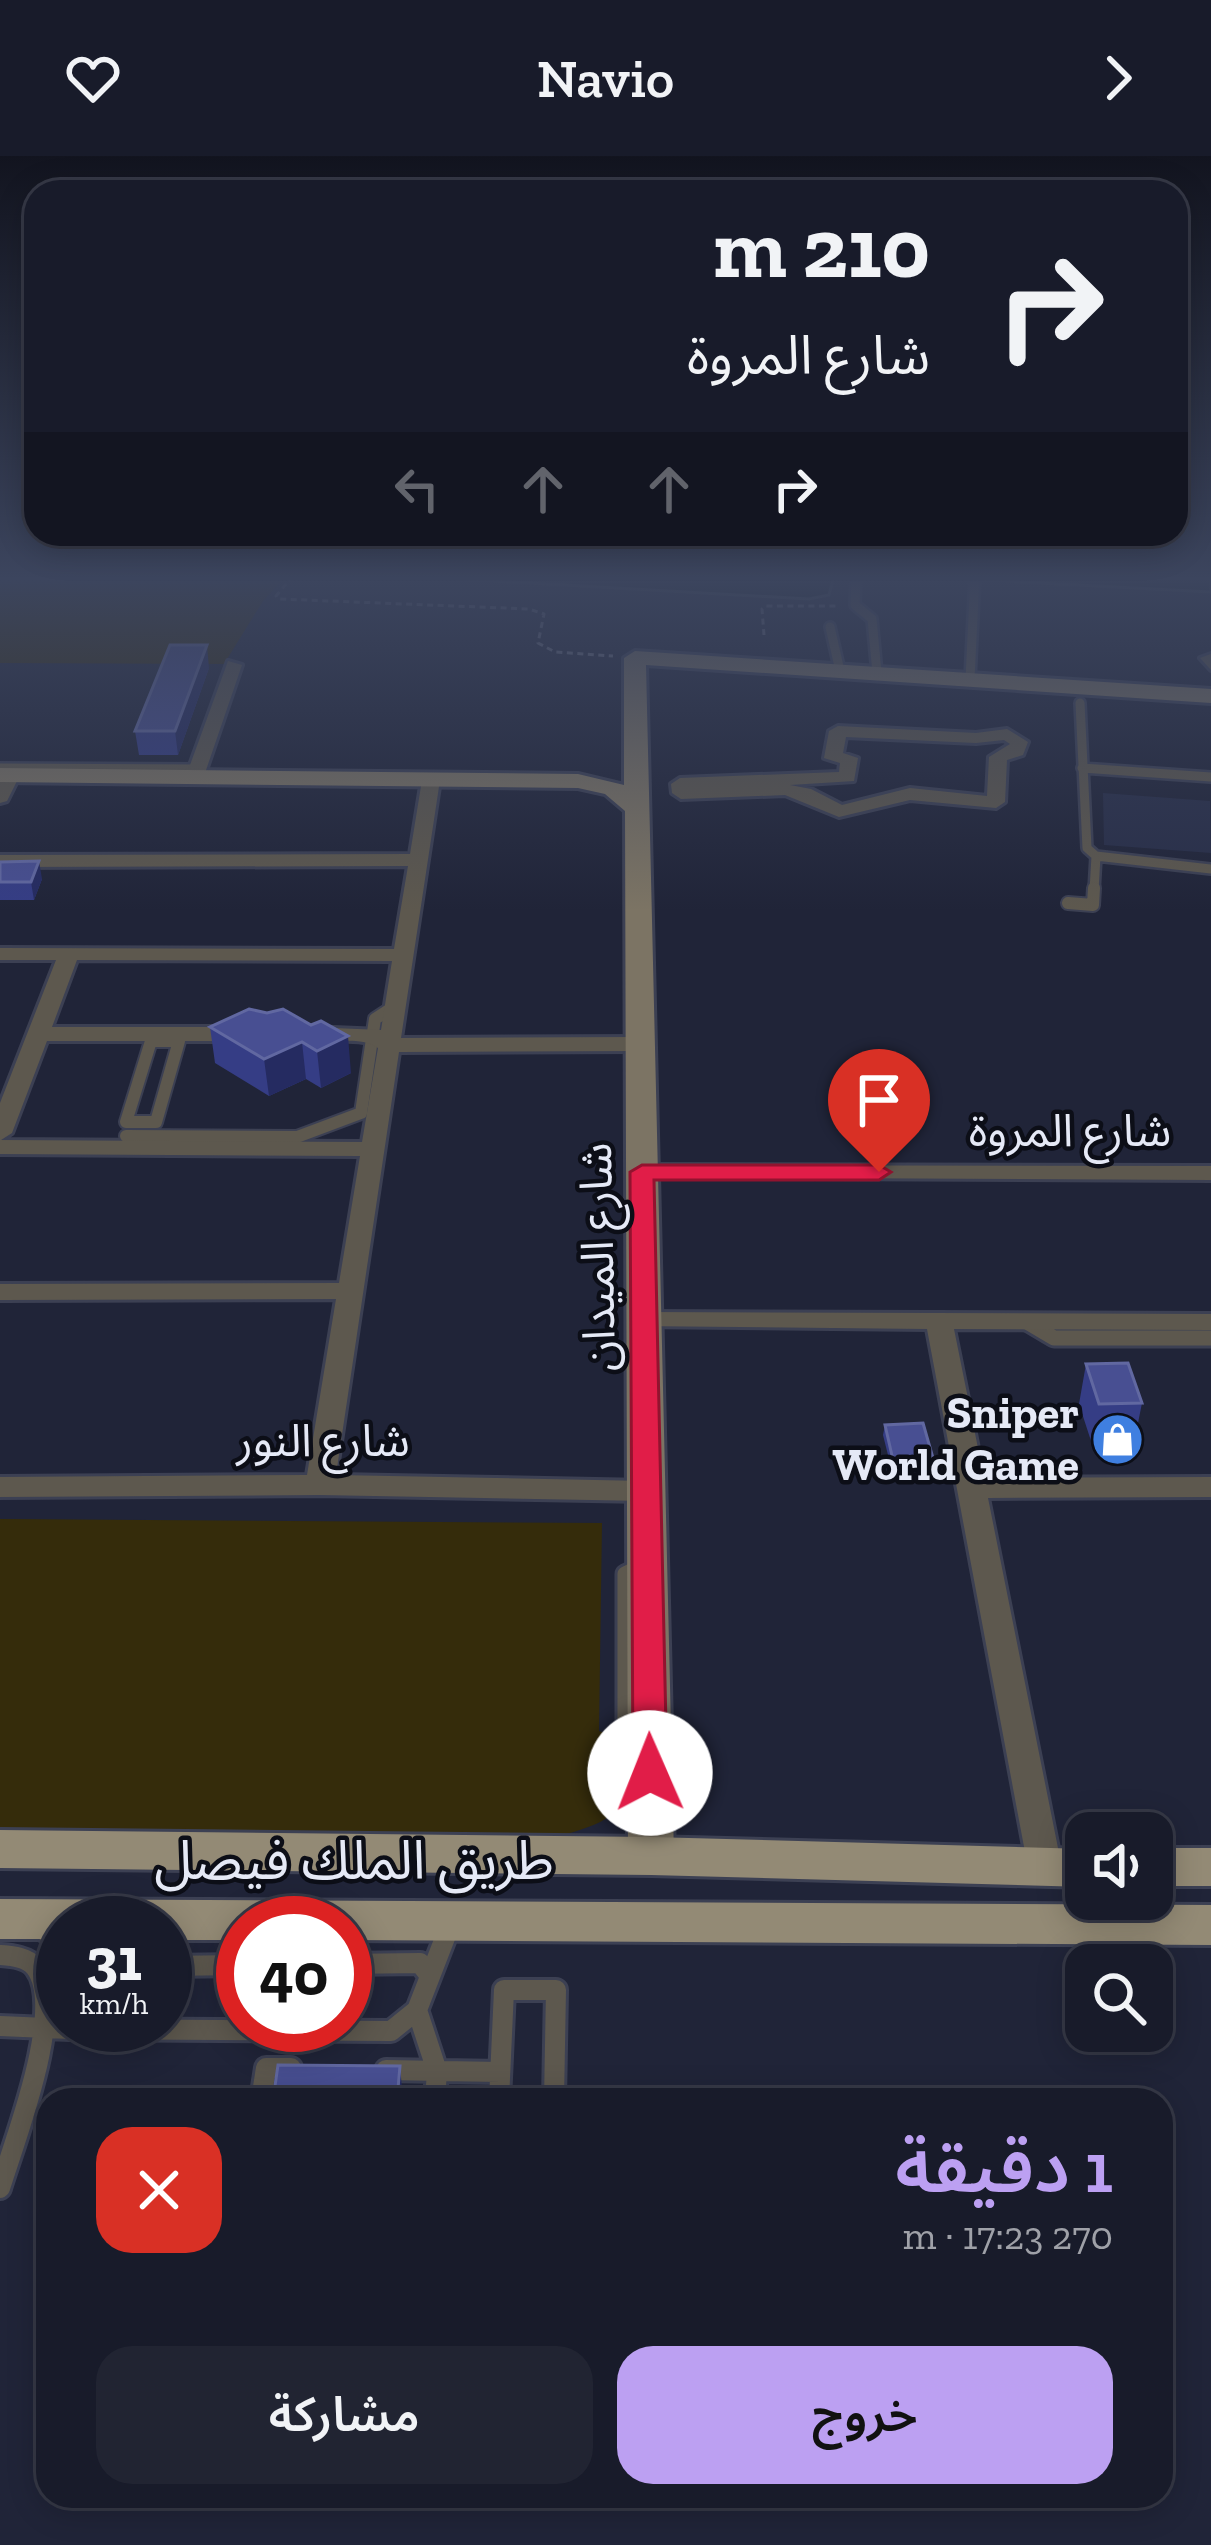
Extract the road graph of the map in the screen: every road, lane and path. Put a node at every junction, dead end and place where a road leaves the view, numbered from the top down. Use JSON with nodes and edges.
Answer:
{"nodes":[{"id":1,"x":226,"y":687,"type":"edge"},
{"id":2,"x":635,"y":687,"type":"edge"},
{"id":3,"x":1083,"y":687,"type":"edge"},
{"id":4,"x":1211,"y":696,"type":"edge"},
{"id":5,"x":1080,"y":703,"type":"dead end"},
{"id":6,"x":838,"y":731,"type":"joint"},
{"id":7,"x":634,"y":763,"type":"junction"},
{"id":8,"x":1082,"y":768,"type":"junction"},
{"id":9,"x":196,"y":773,"type":"junction"},
{"id":10,"x":1211,"y":777,"type":"edge"},
{"id":11,"x":3,"y":779,"type":"edge"},
{"id":12,"x":430,"y":780,"type":"junction"},
{"id":13,"x":578,"y":781,"type":"junction"},
{"id":14,"x":637,"y":809,"type":"junction"},
{"id":15,"x":1096,"y":856,"type":"junction"},
{"id":16,"x":418,"y":860,"type":"junction"},
{"id":17,"x":0,"y":861,"type":"edge"},
{"id":18,"x":1211,"y":868,"type":"edge"},
{"id":19,"x":1068,"y":903,"type":"dead end"},
{"id":20,"x":0,"y":954,"type":"edge"},
{"id":21,"x":69,"y":954,"type":"junction"},
{"id":22,"x":403,"y":955,"type":"junction"},
{"id":23,"x":38,"y":1034,"type":"junction"},
{"id":24,"x":381,"y":1040,"type":"junction"},
{"id":25,"x":638,"y":1044,"type":"junction"},
{"id":26,"x":139,"y":1122,"type":"junction"},
{"id":27,"x":0,"y":1133,"type":"edge"},
{"id":28,"x":120,"y":1142,"type":"junction"},
{"id":29,"x":0,"y":1148,"type":"edge"},
{"id":30,"x":373,"y":1149,"type":"junction"},
{"id":31,"x":642,"y":1172,"type":"junction"},
{"id":32,"x":1211,"y":1173,"type":"edge"},
{"id":33,"x":350,"y":1291,"type":"junction"},
{"id":34,"x":0,"y":1292,"type":"edge"},
{"id":35,"x":644,"y":1320,"type":"junction"},
{"id":36,"x":939,"y":1322,"type":"junction"},
{"id":37,"x":1027,"y":1322,"type":"junction"},
{"id":38,"x":1211,"y":1322,"type":"edge"},
{"id":39,"x":1211,"y":1338,"type":"edge"},
{"id":40,"x":320,"y":1485,"type":"junction"},
{"id":41,"x":0,"y":1487,"type":"edge"},
{"id":42,"x":1211,"y":1487,"type":"edge"},
{"id":43,"x":972,"y":1488,"type":"junction"},
{"id":44,"x":646,"y":1491,"type":"junction"},
{"id":45,"x":0,"y":1849,"type":"edge"},
{"id":46,"x":651,"y":1856,"type":"junction"},
{"id":47,"x":1065,"y":1864,"type":"edge"},
{"id":48,"x":1173,"y":1867,"type":"edge"},
{"id":49,"x":1211,"y":1867,"type":"edge"},
{"id":50,"x":1065,"y":1868,"type":"edge"},
{"id":51,"x":451,"y":1919,"type":"junction"},
{"id":52,"x":1211,"y":1925,"type":"edge"},
{"id":53,"x":33,"y":1930,"type":"edge"},
{"id":54,"x":0,"y":1955,"type":"edge"},
{"id":55,"x":372,"y":1964,"type":"edge"},
{"id":56,"x":36,"y":1968,"type":"edge"},
{"id":57,"x":430,"y":1976,"type":"junction"},
{"id":58,"x":417,"y":2010,"type":"junction"},
{"id":59,"x":0,"y":2026,"type":"edge"},
{"id":60,"x":36,"y":2028,"type":"edge"},
{"id":61,"x":192,"y":2029,"type":"edge"},
{"id":62,"x":37,"y":2052,"type":"edge"},
{"id":63,"x":309,"y":2069,"type":"edge"},
{"id":64,"x":373,"y":2070,"type":"edge"},
{"id":65,"x":437,"y":2071,"type":"junction"},
{"id":66,"x":500,"y":2072,"type":"junction"},
{"id":67,"x":263,"y":2088,"type":"edge"},
{"id":68,"x":436,"y":2088,"type":"edge"},
{"id":69,"x":499,"y":2088,"type":"edge"},
{"id":70,"x":554,"y":2088,"type":"edge"},
{"id":71,"x":0,"y":2188,"type":"edge"}],
"edges":[{"from":1,"to":9,"type":"street"},
{"from":2,"to":7,"type":"street","name":"شارع الميدان"},
{"from":3,"to":4,"type":"street"},
{"from":5,"to":8,"type":"lane"},
{"from":6,"to":6,"type":"street"},
{"from":7,"to":13,"type":"street"},
{"from":7,"to":14,"type":"street","name":"شارع الميدان"},
{"from":8,"to":10,"type":"lane"},
{"from":8,"to":15,"type":"lane"},
{"from":9,"to":11,"type":"street"},
{"from":9,"to":12,"type":"street"},
{"from":12,"to":13,"type":"street"},
{"from":12,"to":16,"type":"street"},
{"from":13,"to":14,"type":"street"},
{"from":14,"to":25,"type":"street","name":"شارع الميدان"},
{"from":15,"to":18,"type":"lane"},
{"from":15,"to":19,"type":"lane"},
{"from":16,"to":17,"type":"street"},
{"from":16,"to":22,"type":"street"},
{"from":20,"to":21,"type":"street"},
{"from":21,"to":22,"type":"street"},
{"from":21,"to":23,"type":"street"},
{"from":22,"to":24,"type":"street"},
{"from":23,"to":24,"type":"street"},
{"from":23,"to":27,"type":"street"},
{"from":24,"to":25,"type":"street"},
{"from":24,"to":28,"type":"lane"},
{"from":24,"to":30,"type":"street"},
{"from":25,"to":31,"type":"street","name":"شارع الميدان"},
{"from":26,"to":26,"type":"lane"},
{"from":26,"to":28,"type":"lane"},
{"from":28,"to":29,"type":"street"},
{"from":28,"to":30,"type":"street"},
{"from":30,"to":33,"type":"street"},
{"from":31,"to":32,"type":"street","name":"شارع المروة"},
{"from":31,"to":35,"type":"street","name":"شارع الميدان"},
{"from":33,"to":34,"type":"street"},
{"from":33,"to":40,"type":"street"},
{"from":35,"to":36,"type":"street"},
{"from":35,"to":44,"type":"street","name":"شارع الميدان"},
{"from":36,"to":37,"type":"street"},
{"from":36,"to":43,"type":"street"},
{"from":37,"to":38,"type":"street"},
{"from":37,"to":39,"type":"lane"},
{"from":40,"to":41,"type":"street","name":"شارع النور"},
{"from":40,"to":44,"type":"street","name":"شارع النور"},
{"from":42,"to":43,"type":"street"},
{"from":43,"to":47,"type":"street"},
{"from":44,"to":46,"type":"street","name":"شارع الميدان"},
{"from":45,"to":46,"type":"main road","name":"طريق الملك فيصل"},
{"from":46,"to":50,"type":"main road","name":"طريق الملك فيصل"},
{"from":48,"to":49,"type":"main road"},
{"from":51,"to":52,"type":"main road","name":"طريق الملك فيصل"},
{"from":51,"to":53,"type":"main road","name":"طريق الملك فيصل"},
{"from":51,"to":57,"type":"lane"},
{"from":54,"to":56,"type":"lane"},
{"from":55,"to":57,"type":"lane"},
{"from":57,"to":58,"type":"lane"},
{"from":58,"to":61,"type":"lane"},
{"from":58,"to":65,"type":"lane"},
{"from":59,"to":60,"type":"lane"},
{"from":62,"to":71,"type":"lane"},
{"from":63,"to":67,"type":"lane"},
{"from":64,"to":65,"type":"lane"},
{"from":65,"to":66,"type":"lane"},
{"from":65,"to":68,"type":"lane"},
{"from":66,"to":69,"type":"lane"},
{"from":66,"to":70,"type":"lane"}]}
